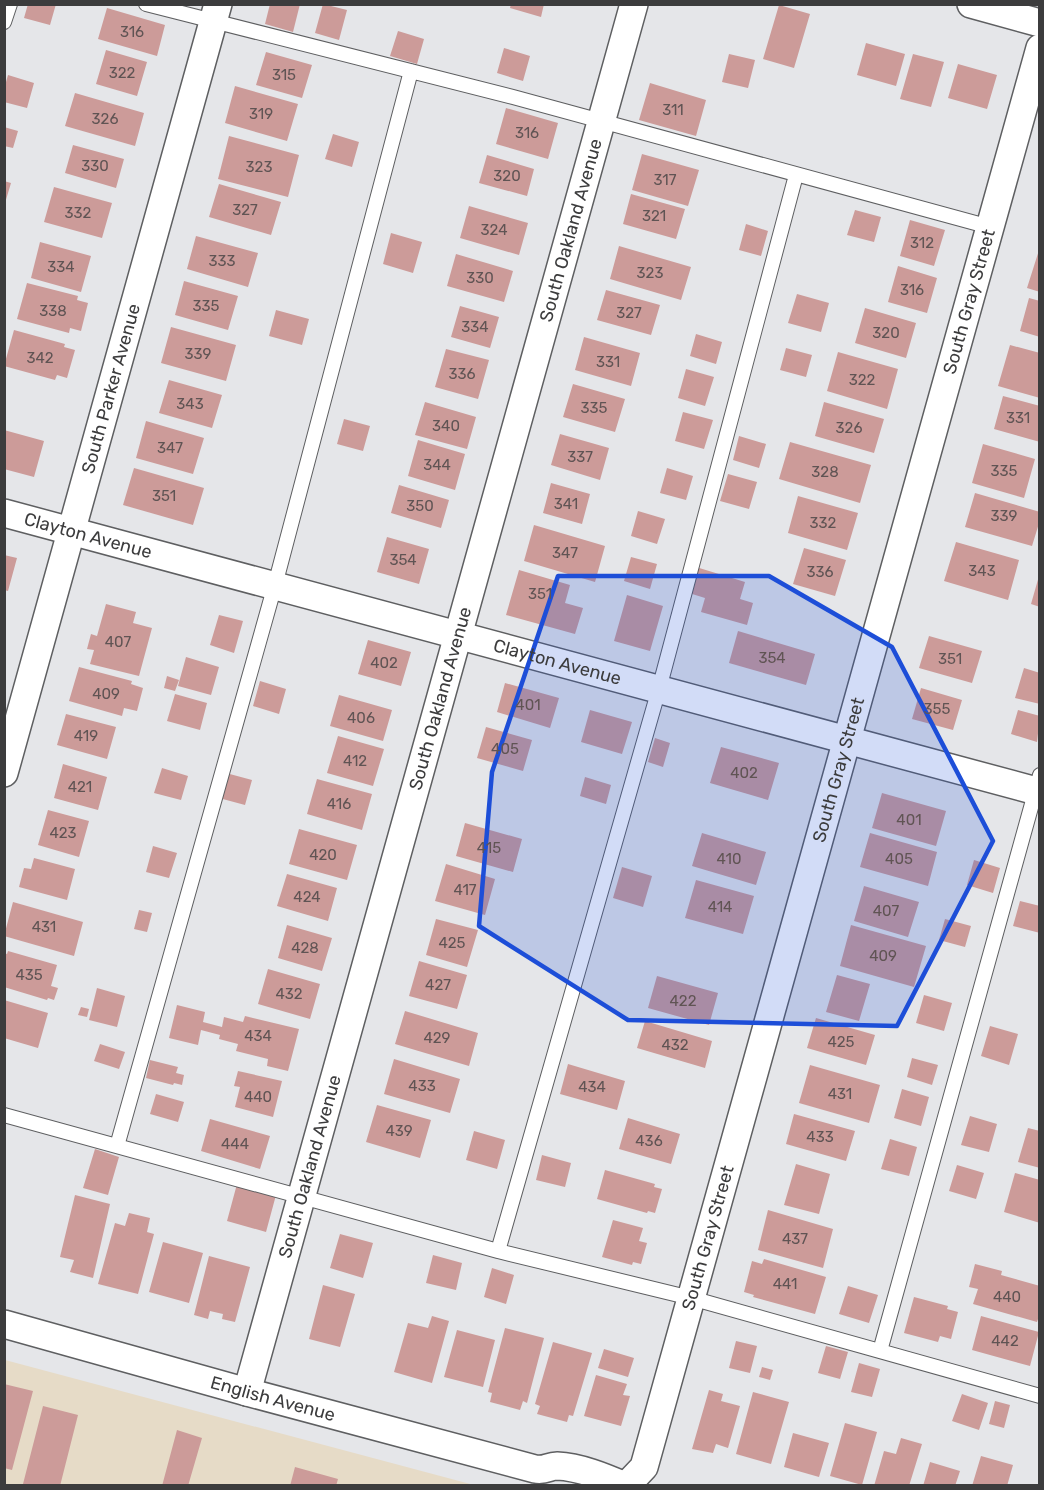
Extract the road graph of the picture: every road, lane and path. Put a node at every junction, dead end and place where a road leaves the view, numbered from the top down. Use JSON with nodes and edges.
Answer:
{"nodes":[{"id":1,"x":9,"y":4,"type":"edge"},
{"id":2,"x":146,"y":4,"type":"edge"},
{"id":3,"x":634,"y":4,"type":"edge"},
{"id":4,"x":971,"y":4,"type":"edge"},
{"id":5,"x":216,"y":14,"type":"edge"},
{"id":6,"x":4,"y":22,"type":"edge"},
{"id":7,"x":1040,"y":23,"type":"edge"},
{"id":8,"x":1040,"y":48,"type":"edge"},
{"id":9,"x":411,"y":72,"type":"junction"},
{"id":10,"x":602,"y":122,"type":"junction"},
{"id":11,"x":796,"y":175,"type":"junction"},
{"id":12,"x":990,"y":227,"type":"junction"},
{"id":13,"x":4,"y":513,"type":"edge"},
{"id":14,"x":71,"y":531,"type":"junction"},
{"id":15,"x":274,"y":585,"type":"junction"},
{"id":16,"x":459,"y":635,"type":"junction"},
{"id":17,"x":659,"y":689,"type":"junction"},
{"id":18,"x":847,"y":740,"type":"junction"},
{"id":19,"x":4,"y":773,"type":"edge"},
{"id":20,"x":1038,"y":786,"type":"edge"},
{"id":21,"x":4,"y":1115,"type":"edge"},
{"id":22,"x":117,"y":1146,"type":"junction"},
{"id":23,"x":301,"y":1198,"type":"junction"},
{"id":24,"x":498,"y":1251,"type":"junction"},
{"id":25,"x":691,"y":1298,"type":"junction"},
{"id":26,"x":4,"y":1324,"type":"edge"},
{"id":27,"x":880,"y":1351,"type":"junction"},
{"id":28,"x":247,"y":1392,"type":"junction"},
{"id":29,"x":1040,"y":1396,"type":"edge"},
{"id":30,"x":553,"y":1478,"type":"edge"},
{"id":31,"x":626,"y":1485,"type":"edge"}],
"edges":[{"from":1,"to":6,"type":"lane"},
{"from":2,"to":5,"type":"lane"},
{"from":3,"to":10,"type":"street","name":"South Oakland Avenue"},
{"from":4,"to":7,"type":"street"},
{"from":5,"to":9,"type":"lane"},
{"from":5,"to":14,"type":"street","name":"South Parker Avenue"},
{"from":8,"to":12,"type":"street","name":"South Gray Street"},
{"from":9,"to":10,"type":"lane"},
{"from":9,"to":15,"type":"lane"},
{"from":10,"to":11,"type":"lane"},
{"from":10,"to":16,"type":"street","name":"South Oakland Avenue"},
{"from":11,"to":12,"type":"lane"},
{"from":11,"to":17,"type":"lane"},
{"from":12,"to":18,"type":"street","name":"South Gray Street"},
{"from":13,"to":14,"type":"street","name":"Clayton Avenue"},
{"from":14,"to":15,"type":"street","name":"Clayton Avenue"},
{"from":14,"to":19,"type":"street","name":"South Parker Avenue"},
{"from":15,"to":16,"type":"street","name":"Clayton Avenue"},
{"from":15,"to":22,"type":"lane"},
{"from":16,"to":17,"type":"street","name":"Clayton Avenue"},
{"from":16,"to":23,"type":"street","name":"South Oakland Avenue"},
{"from":17,"to":18,"type":"street","name":"Clayton Avenue"},
{"from":17,"to":24,"type":"lane"},
{"from":18,"to":20,"type":"street","name":"Clayton Avenue"},
{"from":18,"to":25,"type":"street","name":"South Gray Street"},
{"from":20,"to":27,"type":"lane"},
{"from":21,"to":22,"type":"lane"},
{"from":22,"to":23,"type":"lane"},
{"from":23,"to":24,"type":"lane"},
{"from":23,"to":28,"type":"street","name":"South Oakland Avenue"},
{"from":24,"to":25,"type":"lane"},
{"from":25,"to":27,"type":"lane"},
{"from":25,"to":31,"type":"street","name":"South Gray Street"},
{"from":26,"to":28,"type":"street","name":"English Avenue"},
{"from":27,"to":29,"type":"lane"},
{"from":28,"to":30,"type":"street","name":"English Avenue"},
{"from":30,"to":31,"type":"street","name":"English Avenue"}]}
